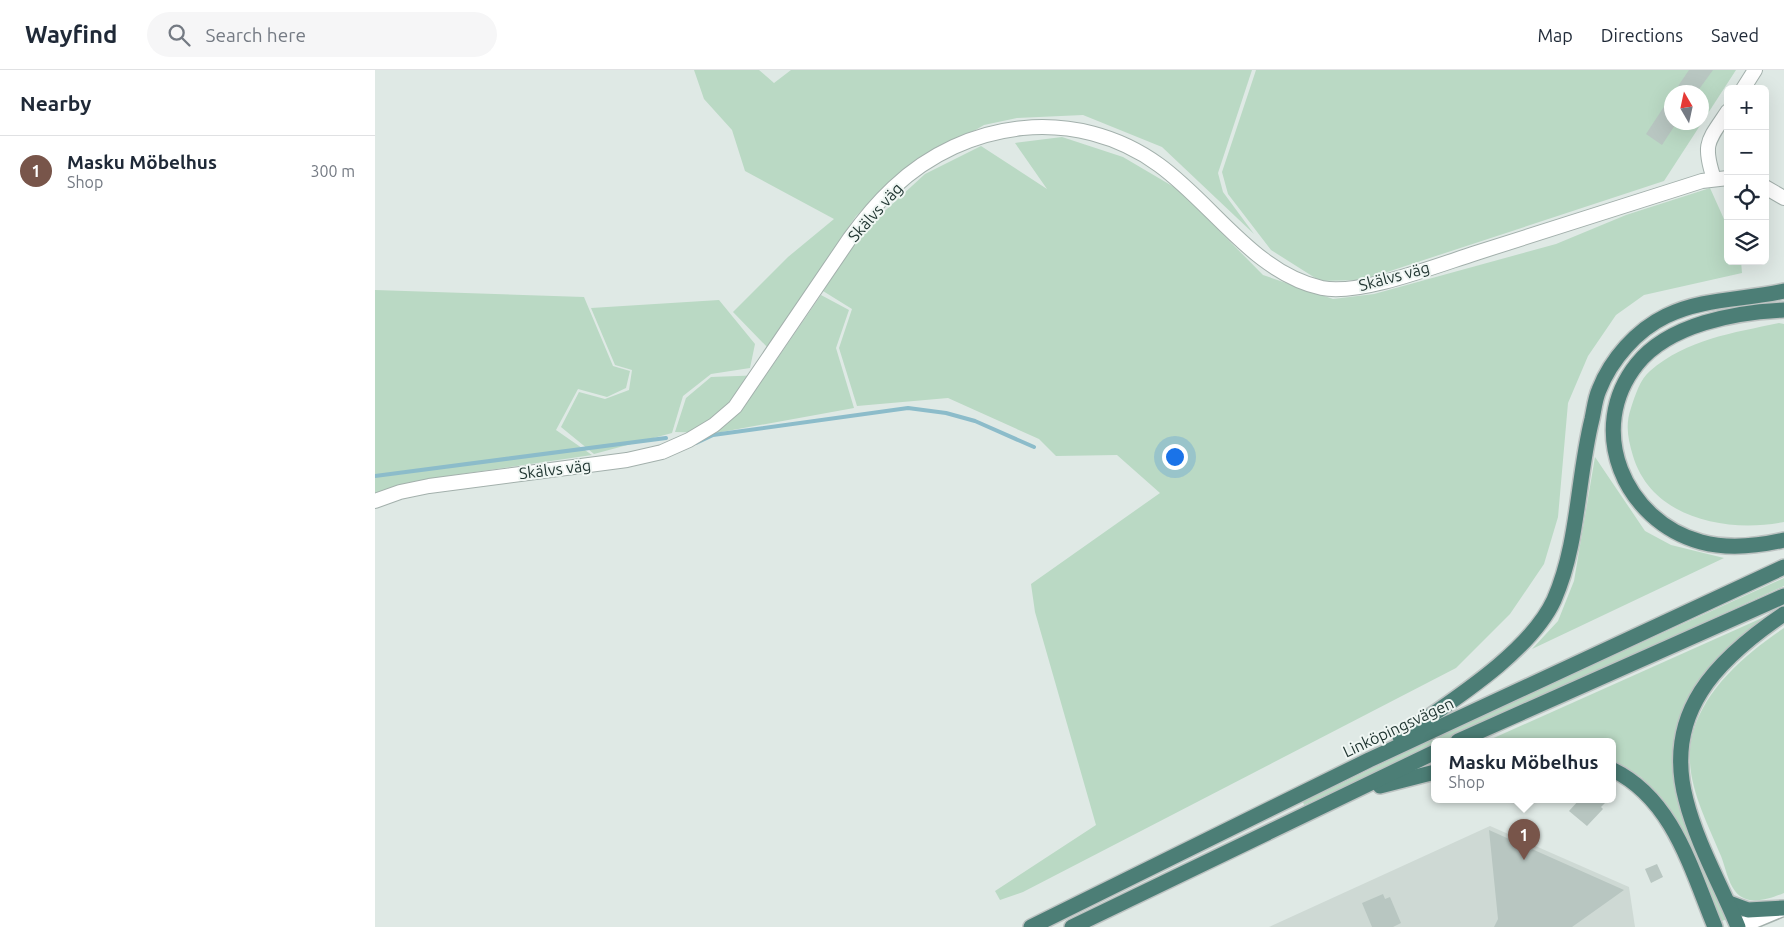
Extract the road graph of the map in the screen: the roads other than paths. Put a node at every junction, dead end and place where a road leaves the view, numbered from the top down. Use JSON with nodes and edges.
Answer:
{"nodes":[{"id":1,"x":1755,"y":70,"type":"edge"},
{"id":2,"x":1746,"y":85,"type":"edge"},
{"id":3,"x":1724,"y":118,"type":"edge"},
{"id":4,"x":1721,"y":179,"type":"edge"},
{"id":5,"x":1769,"y":189,"type":"edge"},
{"id":6,"x":1784,"y":198,"type":"edge"},
{"id":7,"x":1784,"y":291,"type":"edge"},
{"id":8,"x":1784,"y":310,"type":"edge"},
{"id":9,"x":375,"y":501,"type":"edge"},
{"id":10,"x":1784,"y":540,"type":"edge"},
{"id":11,"x":1784,"y":567,"type":"edge"},
{"id":12,"x":1784,"y":596,"type":"edge"},
{"id":13,"x":1784,"y":614,"type":"edge"},
{"id":14,"x":1466,"y":738,"type":"edge"},
{"id":15,"x":1431,"y":754,"type":"edge"},
{"id":16,"x":1369,"y":760,"type":"junction"},
{"id":17,"x":1616,"y":772,"type":"edge"},
{"id":18,"x":1431,"y":773,"type":"edge"},
{"id":19,"x":1347,"y":794,"type":"junction"},
{"id":20,"x":1729,"y":903,"type":"junction"},
{"id":21,"x":1783,"y":908,"type":"edge"},
{"id":22,"x":1031,"y":927,"type":"edge"},
{"id":23,"x":1072,"y":927,"type":"edge"},
{"id":24,"x":1715,"y":927,"type":"edge"},
{"id":25,"x":1738,"y":927,"type":"edge"}],
"edges":[{"from":1,"to":2,"type":"street"},
{"from":3,"to":4,"type":"street"},
{"from":4,"to":9,"type":"street","name":"Skälvs väg"},
{"from":5,"to":6,"type":"street"},
{"from":7,"to":16,"type":"highway"},
{"from":8,"to":10,"type":"highway"},
{"from":11,"to":16,"type":"highway","name":"Linköpingsvägen"},
{"from":12,"to":14,"type":"highway"},
{"from":13,"to":20,"type":"highway"},
{"from":15,"to":19,"type":"highway"},
{"from":16,"to":22,"type":"highway","name":"Linköpingsvägen"},
{"from":17,"to":24,"type":"highway"},
{"from":18,"to":19,"type":"highway"},
{"from":19,"to":23,"type":"highway"},
{"from":20,"to":21,"type":"highway"},
{"from":20,"to":25,"type":"highway"},
{"from":21,"to":25,"type":"street"}]}
